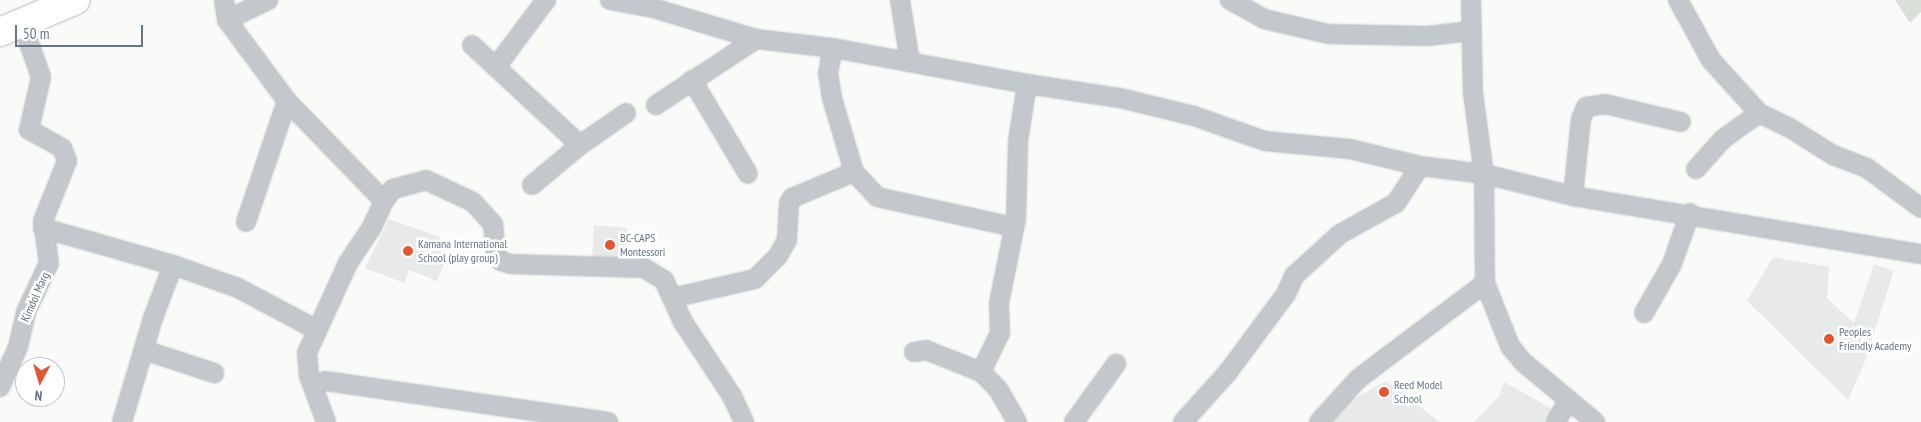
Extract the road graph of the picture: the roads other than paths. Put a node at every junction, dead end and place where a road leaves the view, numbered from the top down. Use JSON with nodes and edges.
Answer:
{"nodes":[{"id":1,"x":76,"y":0,"type":"edge"},
{"id":2,"x":224,"y":0,"type":"edge"},
{"id":3,"x":268,"y":0,"type":"edge"},
{"id":4,"x":546,"y":0,"type":"edge"},
{"id":5,"x":610,"y":0,"type":"edge"},
{"id":6,"x":900,"y":0,"type":"edge"},
{"id":7,"x":1230,"y":0,"type":"edge"},
{"id":8,"x":1471,"y":0,"type":"edge"},
{"id":9,"x":1678,"y":0,"type":"edge"},
{"id":10,"x":227,"y":20,"type":"junction"},
{"id":11,"x":11,"y":28,"type":"edge"},
{"id":12,"x":1471,"y":31,"type":"junction"},
{"id":13,"x":756,"y":39,"type":"junction"},
{"id":14,"x":472,"y":45,"type":"dead end"},
{"id":15,"x":832,"y":48,"type":"junction"},
{"id":16,"x":910,"y":62,"type":"junction"},
{"id":17,"x":496,"y":67,"type":"junction"},
{"id":18,"x":692,"y":80,"type":"junction"},
{"id":19,"x":1027,"y":84,"type":"junction"},
{"id":20,"x":287,"y":101,"type":"junction"},
{"id":21,"x":656,"y":105,"type":"dead end"},
{"id":22,"x":626,"y":113,"type":"dead end"},
{"id":23,"x":1758,"y":113,"type":"junction"},
{"id":24,"x":1681,"y":122,"type":"dead end"},
{"id":25,"x":580,"y":145,"type":"junction"},
{"id":26,"x":1420,"y":166,"type":"junction"},
{"id":27,"x":1696,"y":169,"type":"dead end"},
{"id":28,"x":854,"y":172,"type":"junction"},
{"id":29,"x":748,"y":174,"type":"dead end"},
{"id":30,"x":1484,"y":174,"type":"junction"},
{"id":31,"x":532,"y":185,"type":"dead end"},
{"id":32,"x":1573,"y":196,"type":"junction"},
{"id":33,"x":384,"y":201,"type":"junction"},
{"id":34,"x":1921,"y":208,"type":"edge"},
{"id":35,"x":1690,"y":213,"type":"junction"},
{"id":36,"x":246,"y":222,"type":"dead end"},
{"id":37,"x":1014,"y":227,"type":"junction"},
{"id":38,"x":43,"y":228,"type":"junction"},
{"id":39,"x":1921,"y":254,"type":"edge"},
{"id":40,"x":173,"y":265,"type":"junction"},
{"id":41,"x":1485,"y":283,"type":"junction"},
{"id":42,"x":672,"y":298,"type":"junction"},
{"id":43,"x":1644,"y":313,"type":"dead end"},
{"id":44,"x":315,"y":329,"type":"junction"},
{"id":45,"x":144,"y":350,"type":"junction"},
{"id":46,"x":914,"y":352,"type":"dead end"},
{"id":47,"x":1116,"y":364,"type":"dead end"},
{"id":48,"x":981,"y":372,"type":"junction"},
{"id":49,"x":214,"y":373,"type":"dead end"},
{"id":50,"x":325,"y":381,"type":"dead end"},
{"id":51,"x":0,"y":387,"type":"edge"},
{"id":52,"x":1567,"y":402,"type":"junction"},
{"id":53,"x":552,"y":419,"type":"edge"},
{"id":54,"x":122,"y":422,"type":"edge"},
{"id":55,"x":326,"y":422,"type":"edge"},
{"id":56,"x":608,"y":422,"type":"edge"},
{"id":57,"x":744,"y":422,"type":"edge"},
{"id":58,"x":1017,"y":422,"type":"edge"},
{"id":59,"x":1074,"y":422,"type":"edge"},
{"id":60,"x":1183,"y":422,"type":"edge"},
{"id":61,"x":1319,"y":422,"type":"edge"},
{"id":62,"x":1556,"y":422,"type":"edge"},
{"id":63,"x":1595,"y":422,"type":"edge"}],
"edges":[{"from":1,"to":11,"type":"highway"},
{"from":2,"to":10,"type":"street"},
{"from":3,"to":10,"type":"street"},
{"from":4,"to":17,"type":"street"},
{"from":5,"to":13,"type":"street"},
{"from":6,"to":16,"type":"street"},
{"from":7,"to":12,"type":"street"},
{"from":8,"to":12,"type":"street"},
{"from":9,"to":23,"type":"street"},
{"from":10,"to":20,"type":"street"},
{"from":11,"to":38,"type":"street","name":"Kimdol Marg"},
{"from":12,"to":30,"type":"street"},
{"from":13,"to":15,"type":"street"},
{"from":13,"to":18,"type":"street"},
{"from":14,"to":17,"type":"street"},
{"from":15,"to":16,"type":"street"},
{"from":15,"to":28,"type":"street"},
{"from":16,"to":19,"type":"street"},
{"from":17,"to":25,"type":"street"},
{"from":18,"to":21,"type":"street"},
{"from":18,"to":29,"type":"street"},
{"from":19,"to":26,"type":"street"},
{"from":19,"to":37,"type":"street"},
{"from":20,"to":33,"type":"street"},
{"from":20,"to":36,"type":"street"},
{"from":22,"to":25,"type":"street"},
{"from":23,"to":27,"type":"street"},
{"from":23,"to":34,"type":"street"},
{"from":24,"to":32,"type":"street"},
{"from":25,"to":31,"type":"street"},
{"from":26,"to":30,"type":"street"},
{"from":26,"to":60,"type":"street"},
{"from":28,"to":37,"type":"street"},
{"from":28,"to":42,"type":"street"},
{"from":30,"to":32,"type":"street"},
{"from":30,"to":41,"type":"street"},
{"from":32,"to":35,"type":"street"},
{"from":33,"to":42,"type":"street"},
{"from":33,"to":44,"type":"street"},
{"from":35,"to":39,"type":"street"},
{"from":35,"to":43,"type":"street"},
{"from":37,"to":48,"type":"street"},
{"from":38,"to":40,"type":"street"},
{"from":38,"to":51,"type":"street","name":"Kimdol Marg"},
{"from":40,"to":44,"type":"street"},
{"from":40,"to":45,"type":"street"},
{"from":41,"to":52,"type":"street"},
{"from":41,"to":61,"type":"street"},
{"from":42,"to":57,"type":"street"},
{"from":44,"to":55,"type":"street"},
{"from":45,"to":49,"type":"street"},
{"from":45,"to":54,"type":"street"},
{"from":46,"to":48,"type":"street"},
{"from":47,"to":59,"type":"street"},
{"from":48,"to":58,"type":"street"},
{"from":50,"to":53,"type":"street"},
{"from":52,"to":62,"type":"street"},
{"from":52,"to":63,"type":"street"},
{"from":53,"to":56,"type":"street"}]}
